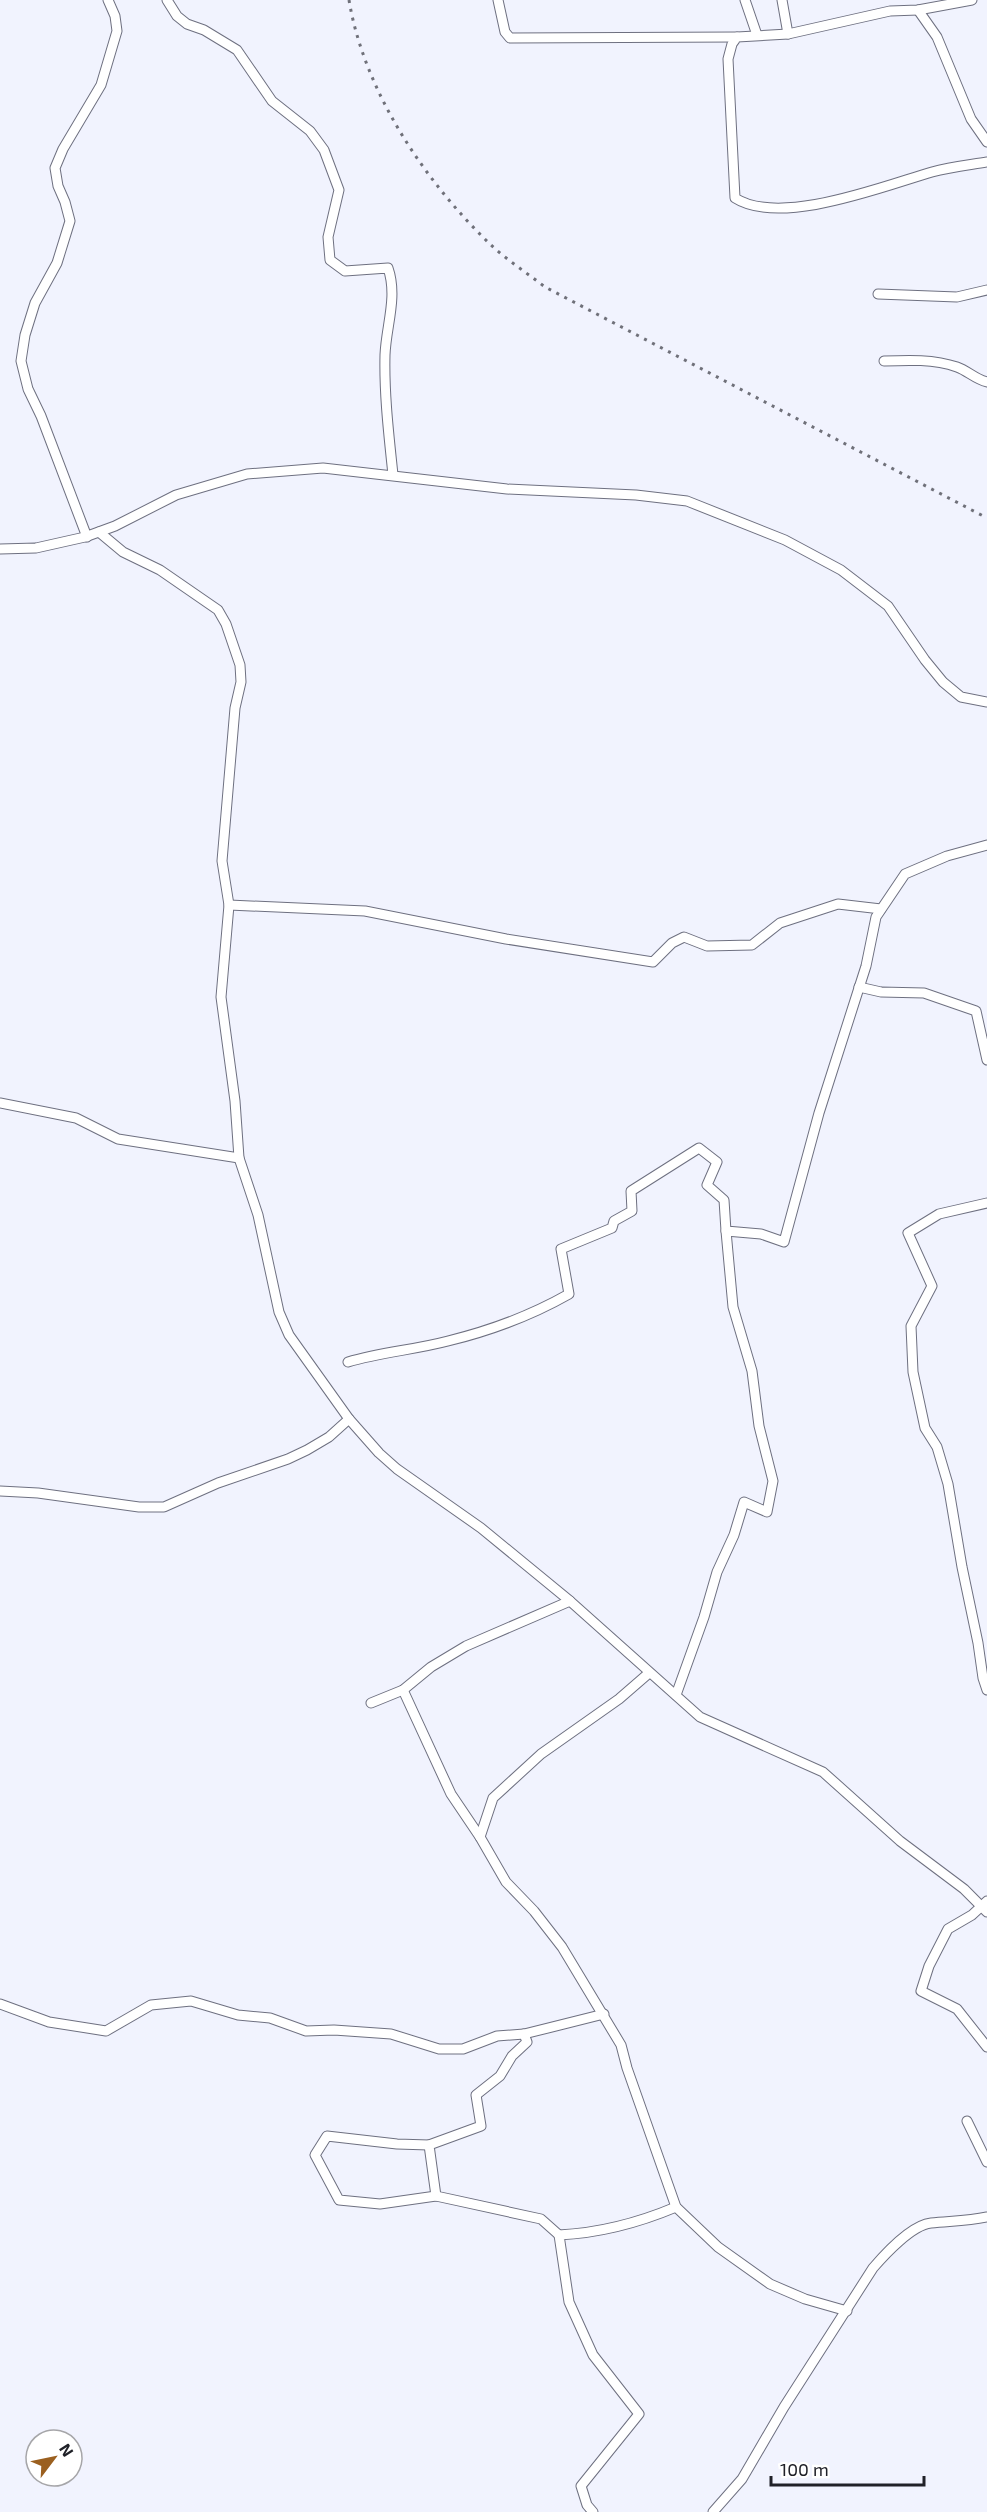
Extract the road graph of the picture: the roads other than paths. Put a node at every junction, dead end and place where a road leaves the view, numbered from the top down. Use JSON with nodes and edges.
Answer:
{"nodes":[{"id":1,"x":108,"y":0,"type":"edge"},
{"id":2,"x":167,"y":0,"type":"edge"},
{"id":3,"x":498,"y":0,"type":"edge"},
{"id":4,"x":745,"y":0,"type":"edge"},
{"id":5,"x":782,"y":0,"type":"edge"},
{"id":6,"x":972,"y":0,"type":"edge"},
{"id":7,"x":944,"y":2,"type":"edge"},
{"id":8,"x":918,"y":10,"type":"junction"},
{"id":9,"x":788,"y":34,"type":"junction"},
{"id":10,"x":757,"y":35,"type":"junction"},
{"id":11,"x":737,"y":37,"type":"junction"},
{"id":12,"x":987,"y":142,"type":"edge"},
{"id":13,"x":987,"y":162,"type":"edge"},
{"id":14,"x":987,"y":290,"type":"edge"},
{"id":15,"x":878,"y":294,"type":"dead end"},
{"id":16,"x":884,"y":361,"type":"dead end"},
{"id":17,"x":987,"y":382,"type":"edge"},
{"id":18,"x":393,"y":476,"type":"junction"},
{"id":19,"x":114,"y":526,"type":"junction"},
{"id":20,"x":99,"y":532,"type":"junction"},
{"id":21,"x":87,"y":537,"type":"junction"},
{"id":22,"x":113,"y":545,"type":"junction"},
{"id":23,"x":0,"y":549,"type":"edge"},
{"id":24,"x":987,"y":702,"type":"edge"},
{"id":25,"x":987,"y":845,"type":"edge"},
{"id":26,"x":229,"y":905,"type":"junction"},
{"id":27,"x":881,"y":909,"type":"junction"},
{"id":28,"x":859,"y":987,"type":"junction"},
{"id":29,"x":976,"y":1011,"type":"junction"},
{"id":30,"x":987,"y":1011,"type":"edge"},
{"id":31,"x":987,"y":1060,"type":"edge"},
{"id":32,"x":0,"y":1103,"type":"edge"},
{"id":33,"x":239,"y":1158,"type":"junction"},
{"id":34,"x":987,"y":1203,"type":"edge"},
{"id":35,"x":726,"y":1231,"type":"junction"},
{"id":36,"x":348,"y":1362,"type":"dead end"},
{"id":37,"x":349,"y":1419,"type":"junction"},
{"id":38,"x":0,"y":1491,"type":"edge"},
{"id":39,"x":570,"y":1601,"type":"junction"},
{"id":40,"x":649,"y":1673,"type":"junction"},
{"id":41,"x":403,"y":1690,"type":"junction"},
{"id":42,"x":987,"y":1690,"type":"edge"},
{"id":43,"x":676,"y":1695,"type":"junction"},
{"id":44,"x":371,"y":1703,"type":"dead end"},
{"id":45,"x":480,"y":1837,"type":"junction"},
{"id":46,"x":985,"y":1906,"type":"edge"},
{"id":47,"x":0,"y":2004,"type":"edge"},
{"id":48,"x":604,"y":2014,"type":"junction"},
{"id":49,"x":524,"y":2034,"type":"junction"},
{"id":50,"x":987,"y":2047,"type":"edge"},
{"id":51,"x":967,"y":2121,"type":"dead end"},
{"id":52,"x":429,"y":2145,"type":"junction"},
{"id":53,"x":987,"y":2162,"type":"edge"},
{"id":54,"x":436,"y":2196,"type":"junction"},
{"id":55,"x":676,"y":2207,"type":"junction"},
{"id":56,"x":987,"y":2217,"type":"edge"},
{"id":57,"x":559,"y":2235,"type":"junction"},
{"id":58,"x":847,"y":2311,"type":"junction"},
{"id":59,"x":594,"y":2512,"type":"edge"},
{"id":60,"x":713,"y":2512,"type":"edge"}],
"edges":[{"from":1,"to":21,"type":"street"},
{"from":2,"to":18,"type":"street"},
{"from":3,"to":11,"type":"street"},
{"from":4,"to":10,"type":"street"},
{"from":5,"to":9,"type":"street"},
{"from":6,"to":7,"type":"street"},
{"from":7,"to":8,"type":"street"},
{"from":8,"to":9,"type":"street"},
{"from":8,"to":12,"type":"street"},
{"from":9,"to":10,"type":"street"},
{"from":10,"to":11,"type":"street"},
{"from":11,"to":13,"type":"street"},
{"from":14,"to":15,"type":"street"},
{"from":16,"to":17,"type":"street"},
{"from":18,"to":19,"type":"street"},
{"from":18,"to":24,"type":"street"},
{"from":19,"to":20,"type":"street"},
{"from":19,"to":22,"type":"street"},
{"from":20,"to":21,"type":"street"},
{"from":20,"to":22,"type":"street"},
{"from":21,"to":23,"type":"street"},
{"from":22,"to":26,"type":"street"},
{"from":25,"to":27,"type":"street"},
{"from":26,"to":27,"type":"street"},
{"from":26,"to":33,"type":"street"},
{"from":27,"to":28,"type":"street"},
{"from":28,"to":29,"type":"street"},
{"from":28,"to":35,"type":"street"},
{"from":29,"to":30,"type":"street"},
{"from":29,"to":31,"type":"street"},
{"from":32,"to":33,"type":"street"},
{"from":33,"to":37,"type":"street"},
{"from":34,"to":42,"type":"street"},
{"from":35,"to":36,"type":"street"},
{"from":35,"to":43,"type":"street"},
{"from":37,"to":38,"type":"street"},
{"from":37,"to":39,"type":"street"},
{"from":39,"to":40,"type":"street"},
{"from":39,"to":41,"type":"street"},
{"from":40,"to":43,"type":"street"},
{"from":40,"to":45,"type":"street"},
{"from":41,"to":44,"type":"street"},
{"from":41,"to":45,"type":"street"},
{"from":43,"to":46,"type":"street"},
{"from":45,"to":48,"type":"street"},
{"from":46,"to":50,"type":"street"},
{"from":47,"to":49,"type":"street"},
{"from":48,"to":49,"type":"street"},
{"from":48,"to":55,"type":"street"},
{"from":49,"to":52,"type":"street"},
{"from":51,"to":53,"type":"street"},
{"from":52,"to":54,"type":"street"},
{"from":52,"to":54,"type":"street"},
{"from":54,"to":57,"type":"street"},
{"from":55,"to":57,"type":"street"},
{"from":55,"to":58,"type":"street"},
{"from":56,"to":58,"type":"street"},
{"from":57,"to":59,"type":"street"},
{"from":58,"to":60,"type":"street"}]}
